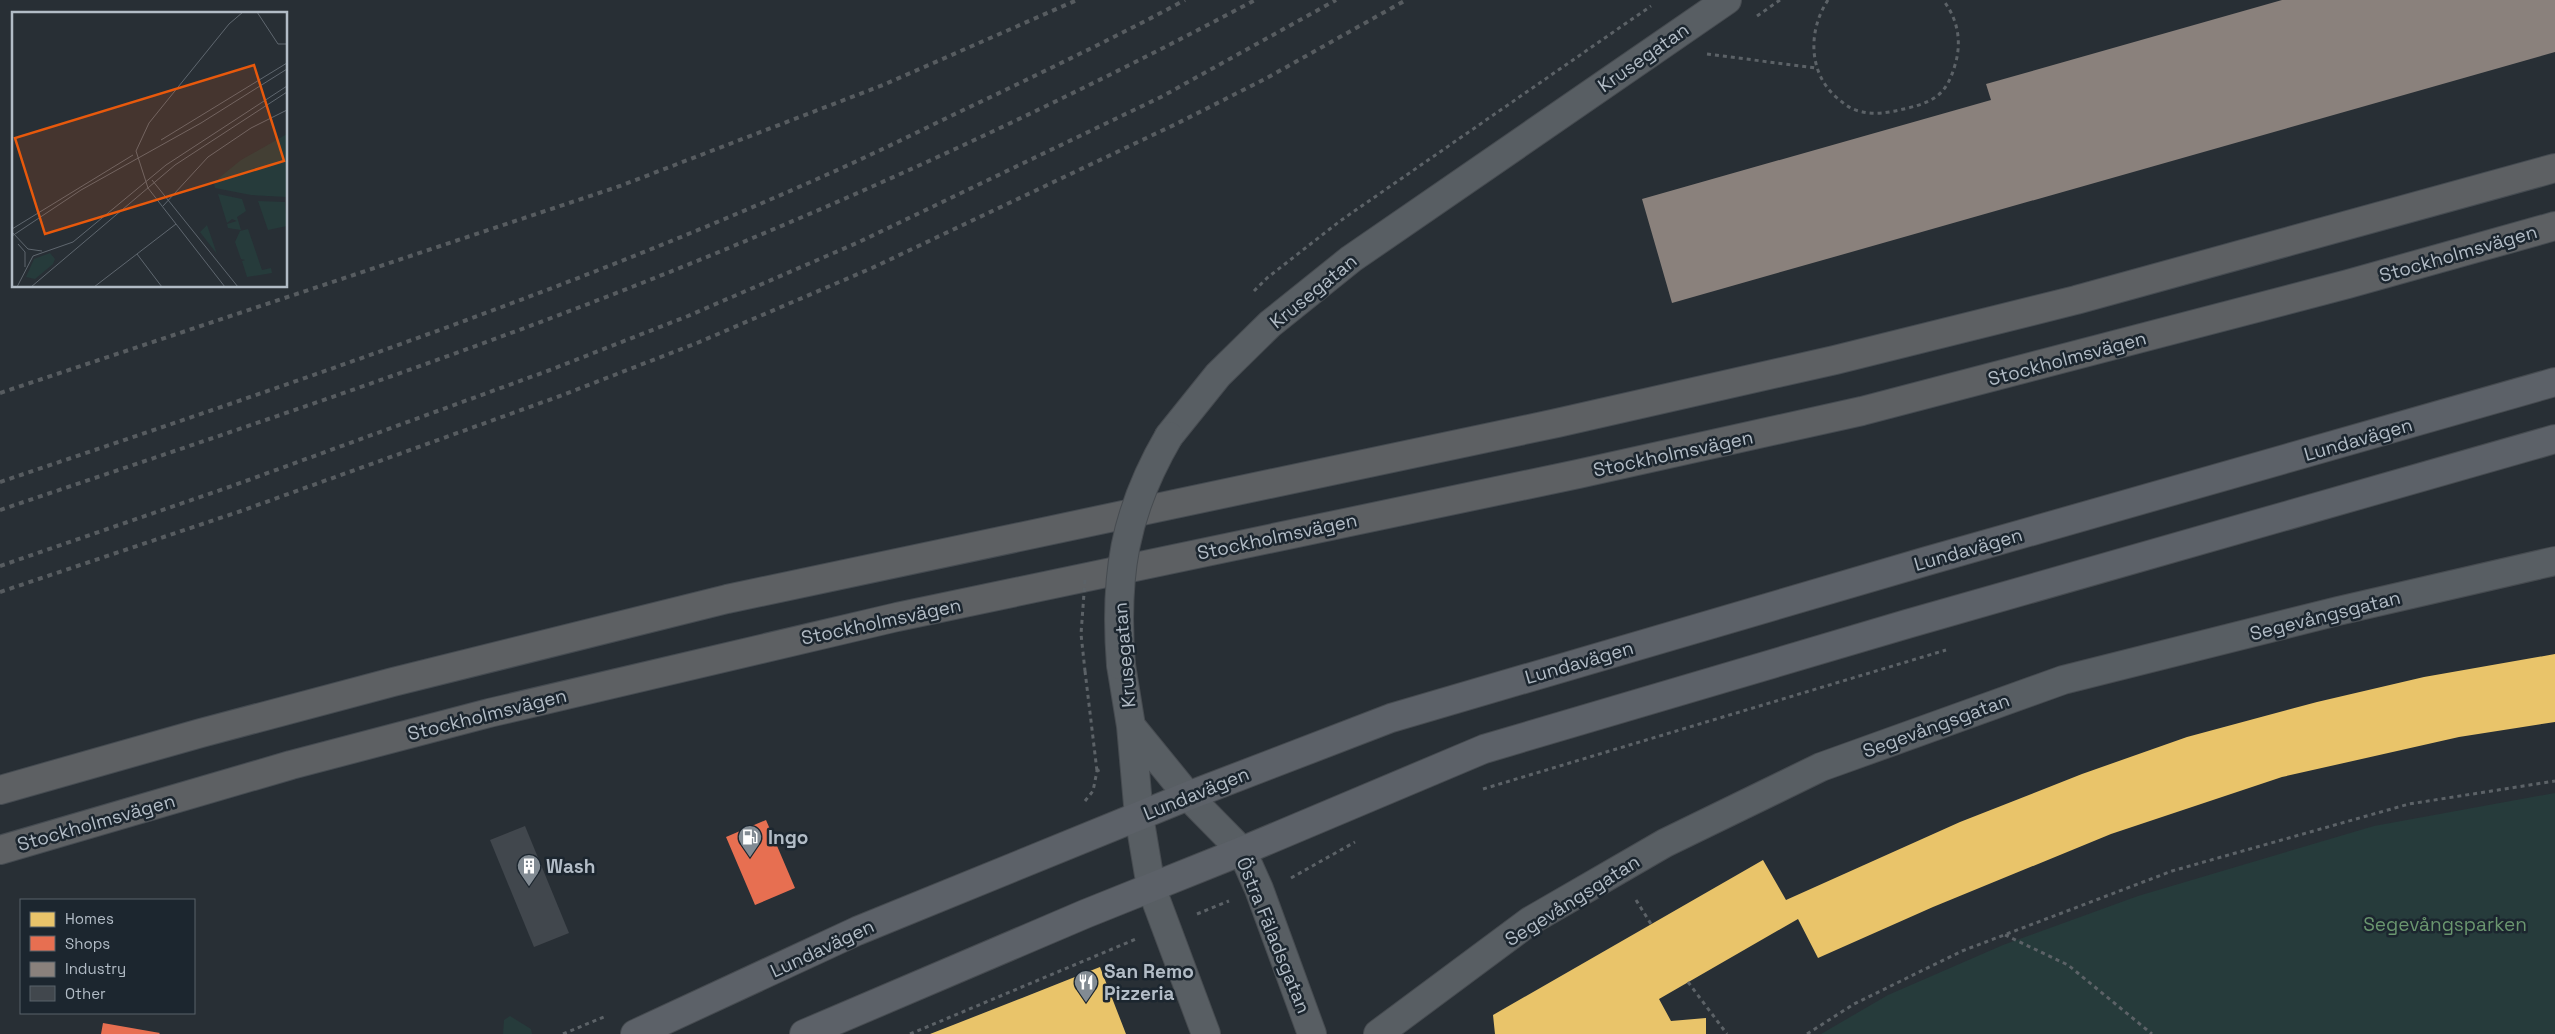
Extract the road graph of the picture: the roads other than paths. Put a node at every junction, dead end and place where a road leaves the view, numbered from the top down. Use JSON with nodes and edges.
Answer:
{"nodes":[{"id":1,"x":1727,"y":0,"type":"edge"},
{"id":2,"x":2555,"y":168,"type":"edge"},
{"id":3,"x":2555,"y":226,"type":"edge"},
{"id":4,"x":2555,"y":382,"type":"edge"},
{"id":5,"x":2555,"y":439,"type":"edge"},
{"id":6,"x":2555,"y":561,"type":"edge"},
{"id":7,"x":1131,"y":726,"type":"junction"},
{"id":8,"x":0,"y":790,"type":"edge"},
{"id":9,"x":1188,"y":796,"type":"junction"},
{"id":10,"x":1139,"y":816,"type":"junction"},
{"id":11,"x":0,"y":850,"type":"edge"},
{"id":12,"x":1242,"y":851,"type":"junction"},
{"id":13,"x":1151,"y":887,"type":"junction"},
{"id":14,"x":635,"y":1034,"type":"edge"},
{"id":15,"x":804,"y":1034,"type":"edge"},
{"id":16,"x":1206,"y":1034,"type":"edge"},
{"id":17,"x":1312,"y":1034,"type":"edge"},
{"id":18,"x":1378,"y":1034,"type":"edge"}],
"edges":[{"from":1,"to":7,"type":"street","name":"Krusegatan","bridge":true},
{"from":2,"to":8,"type":"highway"},
{"from":3,"to":11,"type":"highway","name":"Stockholmsvägen"},
{"from":4,"to":9,"type":"main road","name":"Lundavägen"},
{"from":5,"to":12,"type":"main road"},
{"from":6,"to":18,"type":"street","name":"Segevångsgatan"},
{"from":7,"to":9,"type":"street","name":"Krusegatan"},
{"from":7,"to":10,"type":"street","name":"Krusegatan"},
{"from":9,"to":10,"type":"main road","name":"Lundavägen"},
{"from":9,"to":12,"type":"street","name":"Östra Fäladsgatan"},
{"from":10,"to":13,"type":"street"},
{"from":10,"to":14,"type":"main road","name":"Lundavägen"},
{"from":12,"to":13,"type":"main road"},
{"from":12,"to":17,"type":"street","name":"Östra Fäladsgatan"},
{"from":13,"to":15,"type":"main road"},
{"from":13,"to":16,"type":"street"}]}
